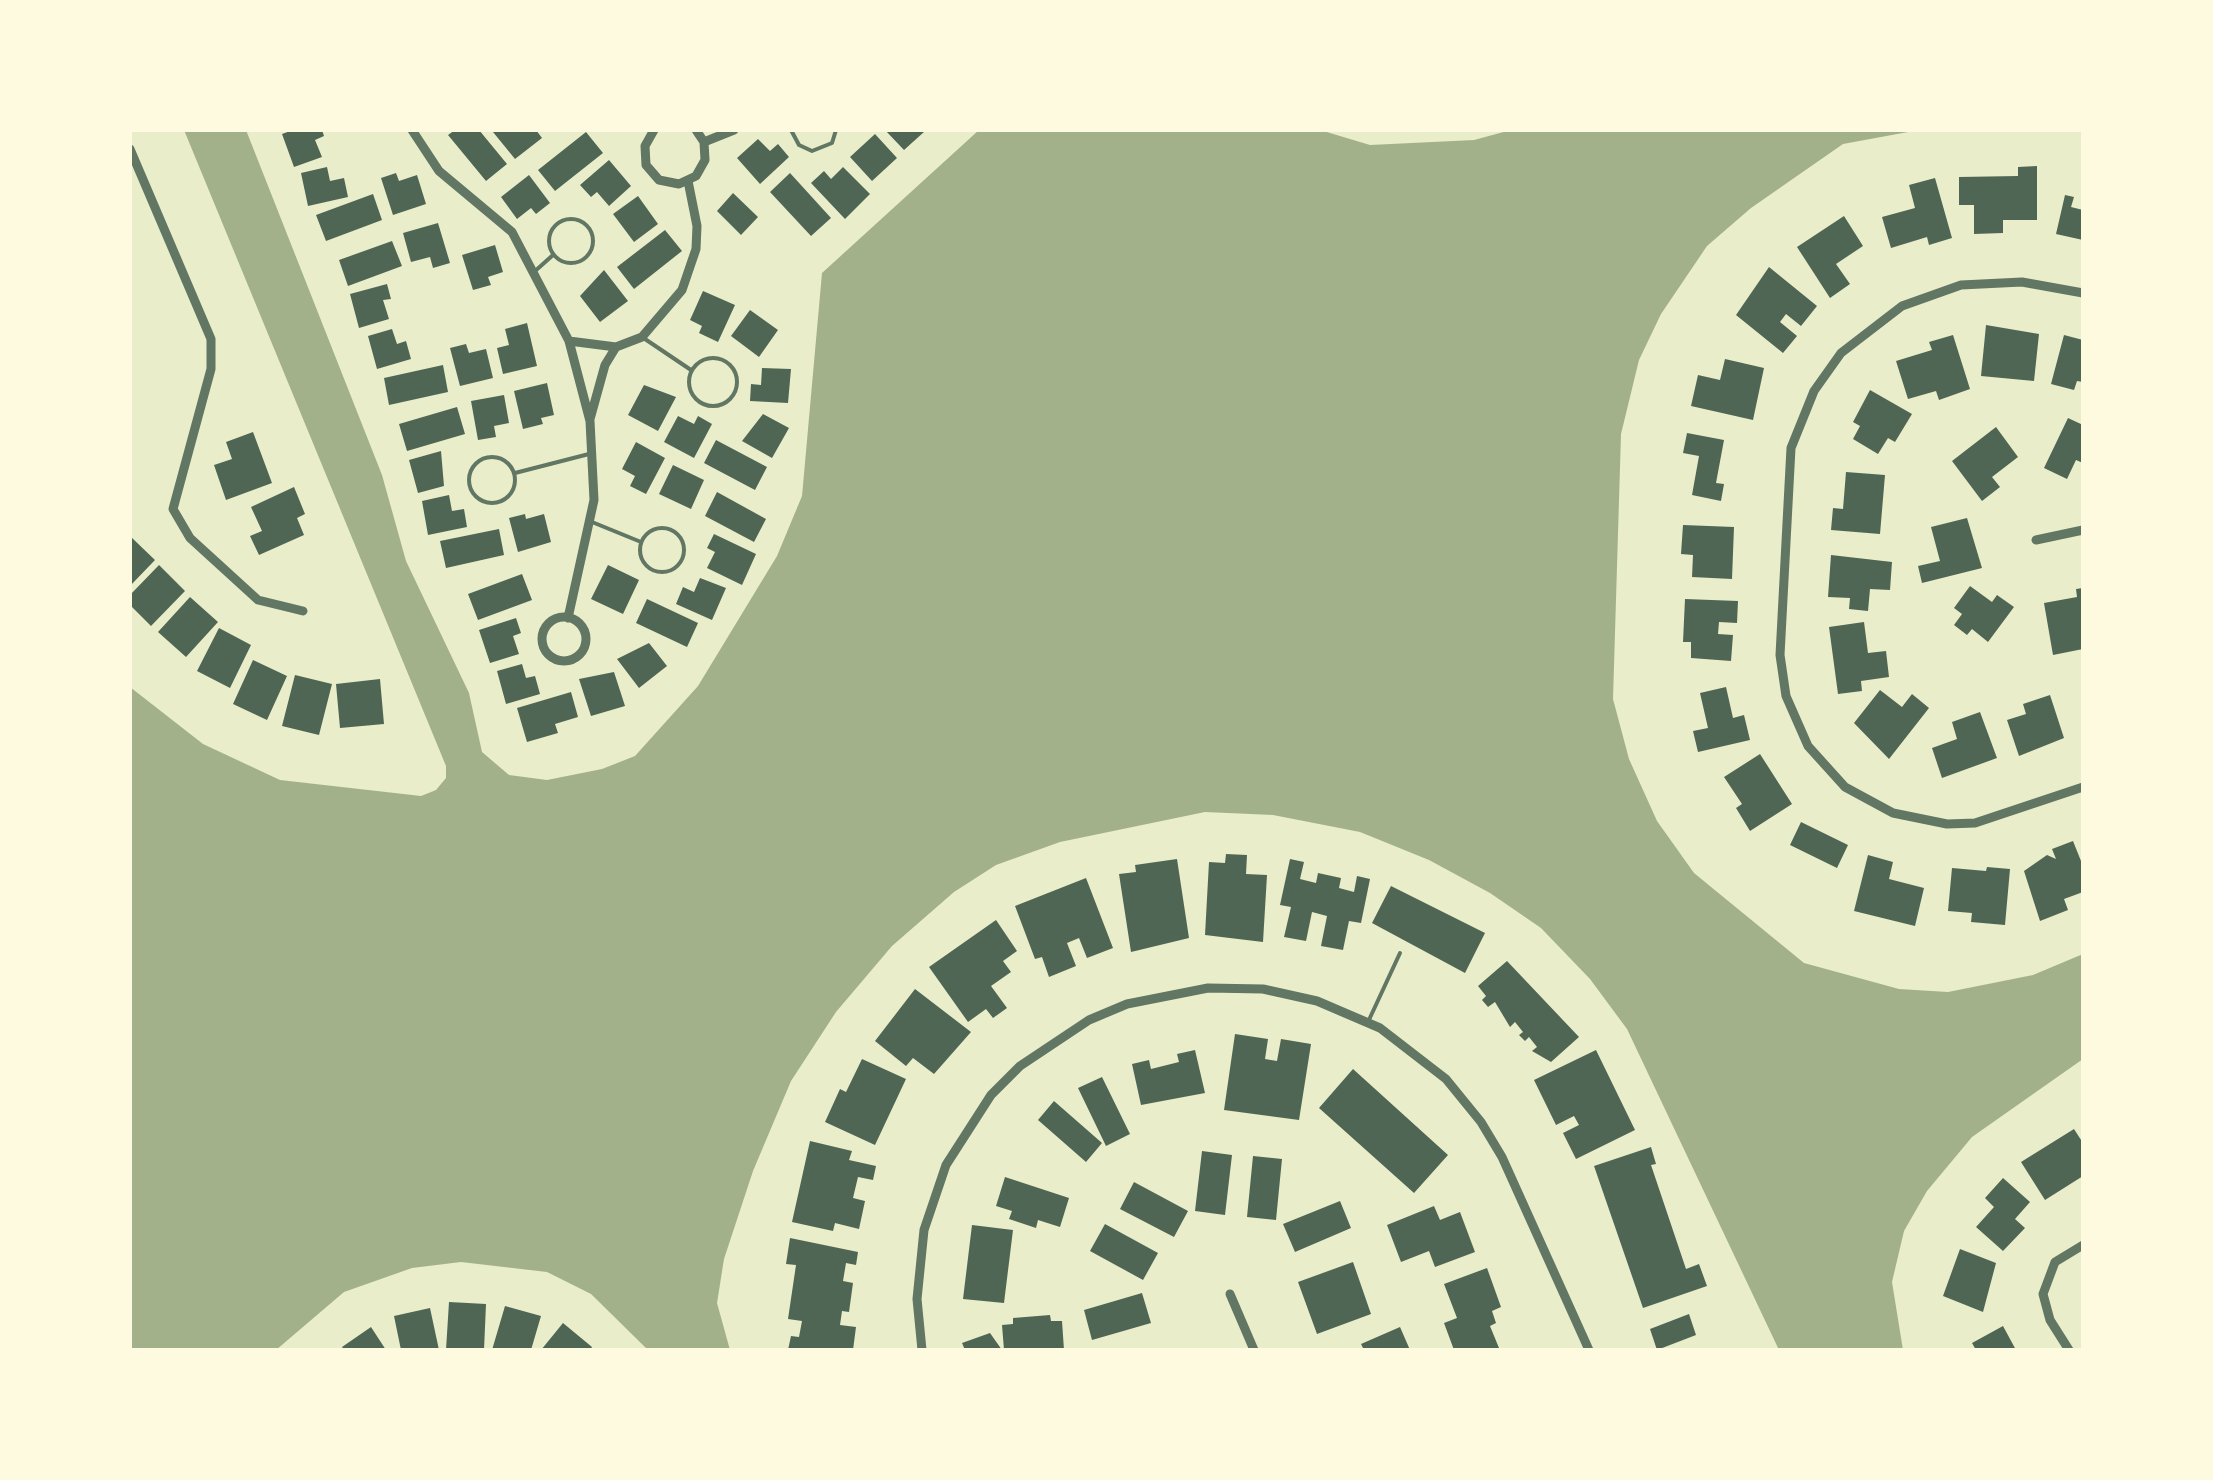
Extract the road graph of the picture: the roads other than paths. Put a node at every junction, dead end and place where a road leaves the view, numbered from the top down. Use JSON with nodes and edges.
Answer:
{"nodes":[{"id":1,"x":412,"y":130,"type":"edge"},
{"id":2,"x":654,"y":130,"type":"edge"},
{"id":3,"x":696,"y":130,"type":"edge"},
{"id":4,"x":734,"y":130,"type":"edge"},
{"id":5,"x":791,"y":130,"type":"edge"},
{"id":6,"x":836,"y":130,"type":"edge"},
{"id":7,"x":704,"y":142,"type":"junction"},
{"id":8,"x":130,"y":149,"type":"edge"},
{"id":9,"x":688,"y":182,"type":"junction"},
{"id":10,"x":554,"y":254,"type":"junction"},
{"id":11,"x":534,"y":272,"type":"junction"},
{"id":12,"x":2083,"y":293,"type":"edge"},
{"id":13,"x":642,"y":336,"type":"junction"},
{"id":14,"x":569,"y":340,"type":"junction"},
{"id":15,"x":616,"y":347,"type":"junction"},
{"id":16,"x":692,"y":371,"type":"junction"},
{"id":17,"x":590,"y":421,"type":"junction"},
{"id":18,"x":593,"y":453,"type":"junction"},
{"id":19,"x":514,"y":473,"type":"junction"},
{"id":20,"x":592,"y":522,"type":"junction"},
{"id":21,"x":2083,"y":530,"type":"edge"},
{"id":22,"x":2036,"y":540,"type":"dead end"},
{"id":23,"x":641,"y":542,"type":"junction"},
{"id":24,"x":303,"y":611,"type":"dead end"},
{"id":25,"x":568,"y":618,"type":"junction"},
{"id":26,"x":2083,"y":787,"type":"edge"},
{"id":27,"x":1400,"y":953,"type":"dead end"},
{"id":28,"x":1368,"y":1022,"type":"junction"},
{"id":29,"x":2083,"y":1245,"type":"edge"},
{"id":30,"x":1230,"y":1294,"type":"dead end"},
{"id":31,"x":922,"y":1350,"type":"edge"},
{"id":32,"x":1254,"y":1350,"type":"edge"},
{"id":33,"x":1589,"y":1350,"type":"edge"},
{"id":34,"x":2069,"y":1350,"type":"edge"}],
"edges":[{"from":1,"to":11,"type":"street"},
{"from":2,"to":9,"type":"street"},
{"from":3,"to":7,"type":"street"},
{"from":4,"to":7,"type":"street"},
{"from":5,"to":6,"type":"lane"},
{"from":7,"to":9,"type":"street"},
{"from":8,"to":24,"type":"street"},
{"from":9,"to":13,"type":"street"},
{"from":10,"to":10,"type":"lane"},
{"from":10,"to":11,"type":"lane"},
{"from":11,"to":14,"type":"street"},
{"from":12,"to":26,"type":"street"},
{"from":13,"to":15,"type":"street"},
{"from":13,"to":16,"type":"lane"},
{"from":14,"to":15,"type":"street"},
{"from":14,"to":17,"type":"street"},
{"from":15,"to":17,"type":"street"},
{"from":16,"to":16,"type":"lane"},
{"from":17,"to":18,"type":"street"},
{"from":18,"to":19,"type":"lane"},
{"from":18,"to":20,"type":"street"},
{"from":19,"to":19,"type":"lane"},
{"from":20,"to":23,"type":"lane"},
{"from":20,"to":25,"type":"street"},
{"from":21,"to":22,"type":"street"},
{"from":23,"to":23,"type":"lane"},
{"from":25,"to":25,"type":"street"},
{"from":27,"to":28,"type":"lane"},
{"from":28,"to":31,"type":"street"},
{"from":28,"to":33,"type":"street"},
{"from":29,"to":34,"type":"street"},
{"from":30,"to":32,"type":"street"}]}
